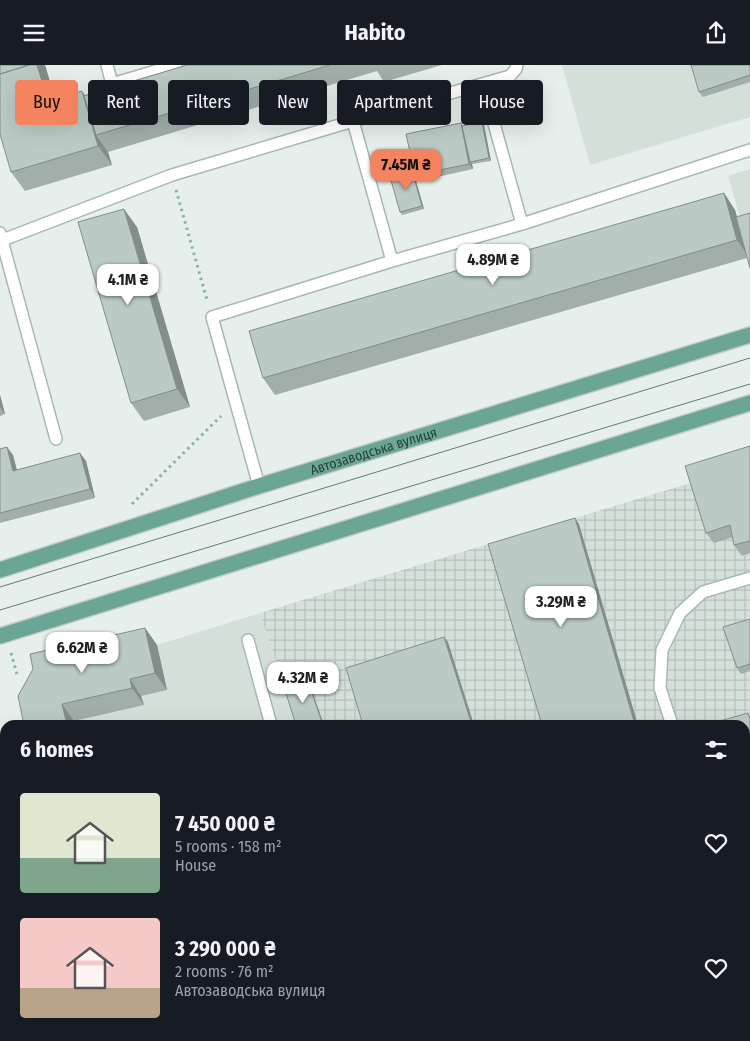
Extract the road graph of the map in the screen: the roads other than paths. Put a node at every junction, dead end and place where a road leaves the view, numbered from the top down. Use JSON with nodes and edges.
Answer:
{"nodes":[{"id":1,"x":107,"y":65,"type":"edge"},
{"id":2,"x":176,"y":65,"type":"edge"},
{"id":3,"x":517,"y":65,"type":"edge"},
{"id":4,"x":496,"y":80,"type":"edge"},
{"id":5,"x":340,"y":125,"type":"edge"},
{"id":6,"x":354,"y":125,"type":"edge"},
{"id":7,"x":495,"y":125,"type":"edge"},
{"id":8,"x":750,"y":150,"type":"edge"},
{"id":9,"x":522,"y":223,"type":"junction"},
{"id":10,"x":1,"y":238,"type":"edge"},
{"id":11,"x":392,"y":261,"type":"junction"},
{"id":12,"x":750,"y":335,"type":"edge"},
{"id":13,"x":750,"y":403,"type":"edge"},
{"id":14,"x":56,"y":439,"type":"dead end"},
{"id":15,"x":259,"y":486,"type":"junction"},
{"id":16,"x":0,"y":570,"type":"edge"},
{"id":17,"x":750,"y":578,"type":"edge"},
{"id":18,"x":0,"y":636,"type":"edge"},
{"id":19,"x":248,"y":640,"type":"dead end"},
{"id":20,"x":270,"y":720,"type":"edge"},
{"id":21,"x":670,"y":720,"type":"edge"}],
"edges":[{"from":1,"to":2,"type":"lane"},
{"from":3,"to":4,"type":"lane"},
{"from":5,"to":10,"type":"lane"},
{"from":6,"to":11,"type":"lane"},
{"from":7,"to":9,"type":"lane"},
{"from":8,"to":9,"type":"lane"},
{"from":9,"to":11,"type":"lane"},
{"from":10,"to":14,"type":"lane"},
{"from":11,"to":15,"type":"lane"},
{"from":12,"to":15,"type":"main road","name":"Автозаводська вулиця"},
{"from":13,"to":18,"type":"main road"},
{"from":15,"to":16,"type":"main road","name":"Автозаводська вулиця"},
{"from":17,"to":21,"type":"lane"},
{"from":19,"to":20,"type":"lane"}]}
